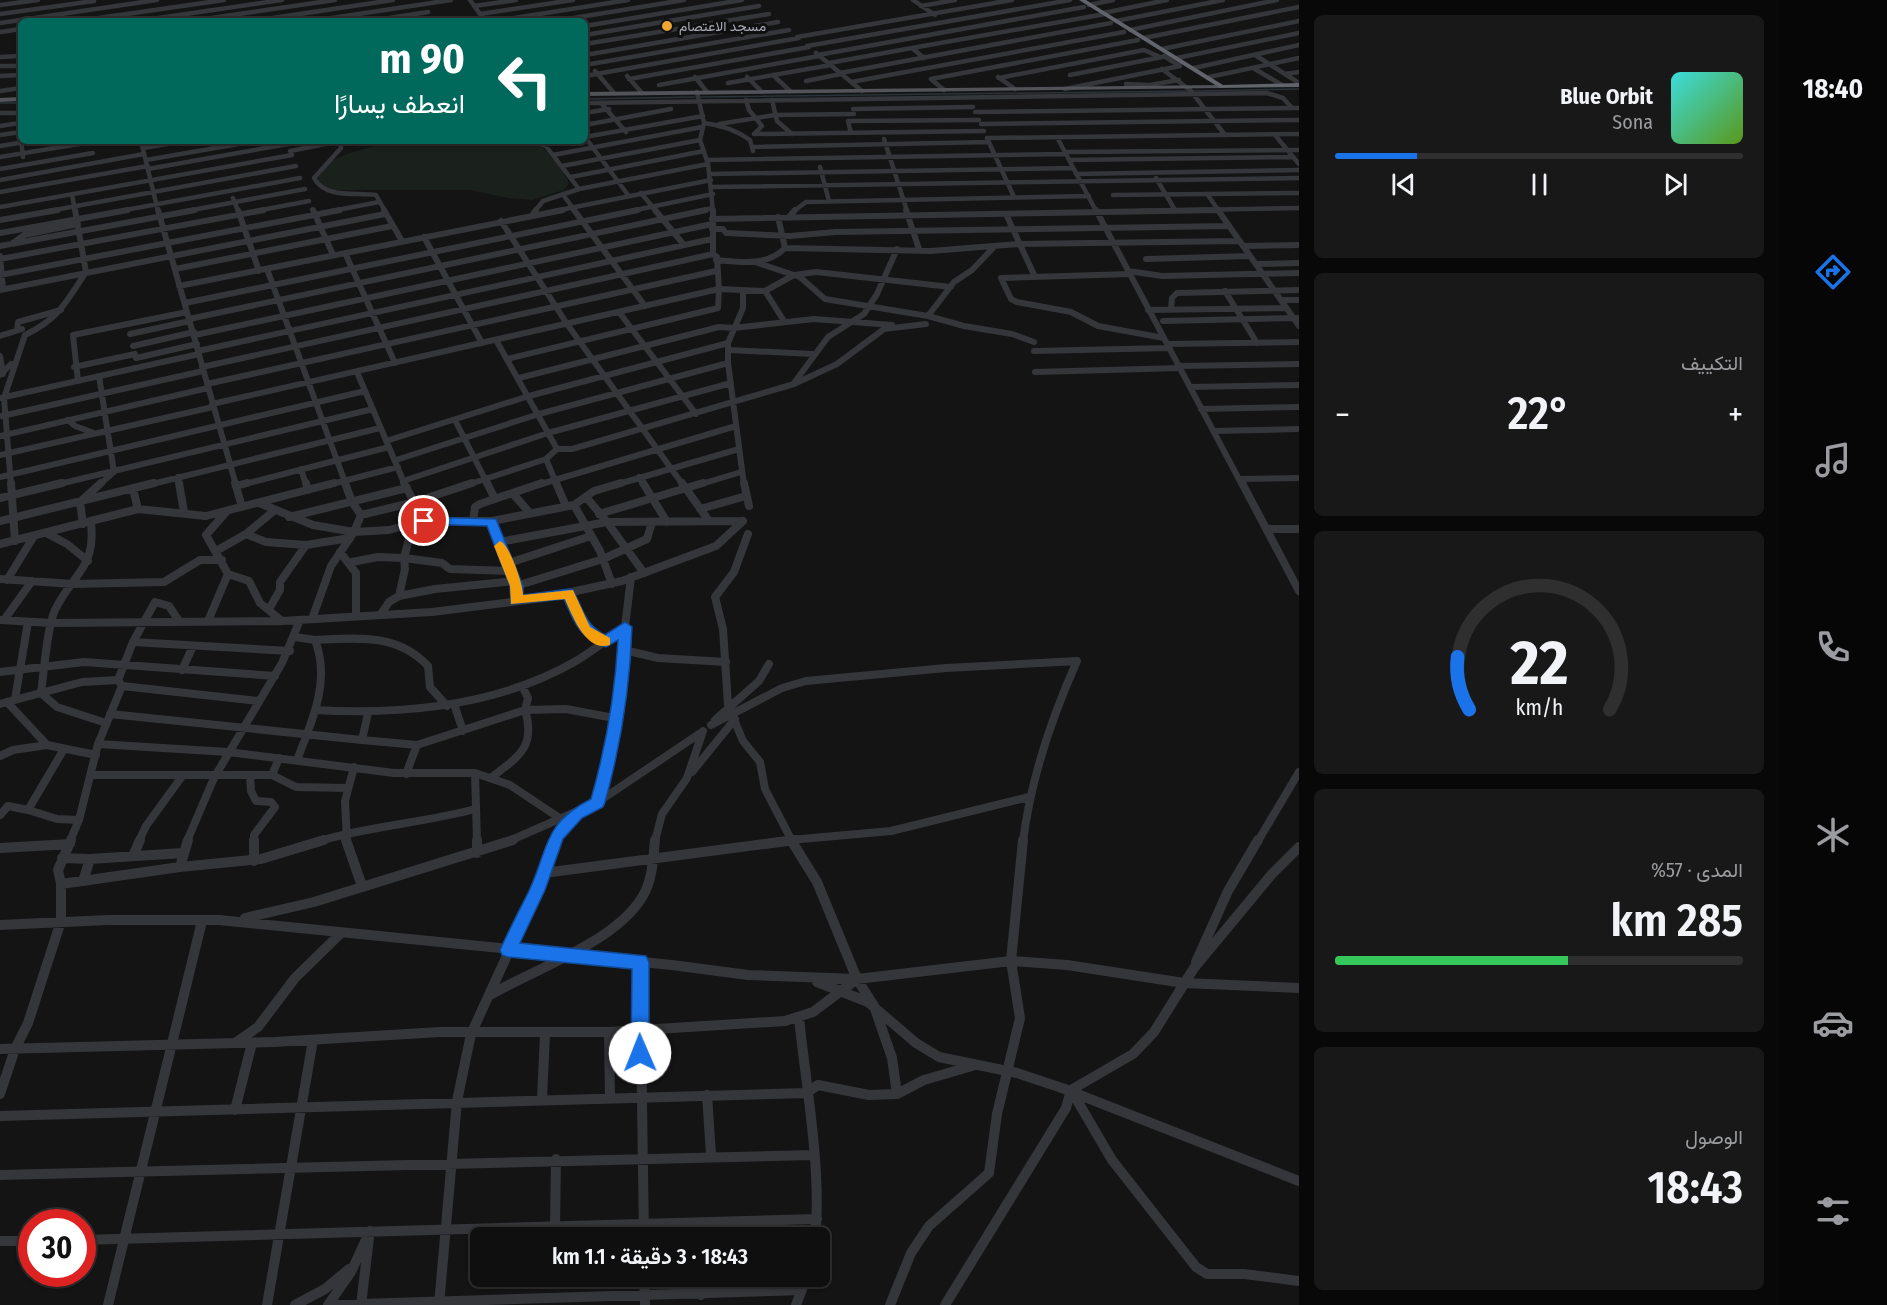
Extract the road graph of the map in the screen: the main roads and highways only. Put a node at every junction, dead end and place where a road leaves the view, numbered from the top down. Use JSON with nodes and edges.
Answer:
{"nodes":[{"id":1,"x":1085,"y":4,"type":"edge"},
{"id":2,"x":1299,"y":84,"type":"edge"},
{"id":3,"x":1216,"y":85,"type":"junction"},
{"id":4,"x":1246,"y":85,"type":"junction"},
{"id":5,"x":588,"y":94,"type":"edge"},
{"id":6,"x":18,"y":99,"type":"edge"},
{"id":7,"x":0,"y":100,"type":"edge"}],
"edges":[{"from":1,"to":3,"type":"highway"},
{"from":2,"to":4,"type":"highway"},
{"from":3,"to":4,"type":"highway"},
{"from":3,"to":4,"type":"highway"},
{"from":3,"to":5,"type":"main road"},
{"from":6,"to":7,"type":"main road"}]}
